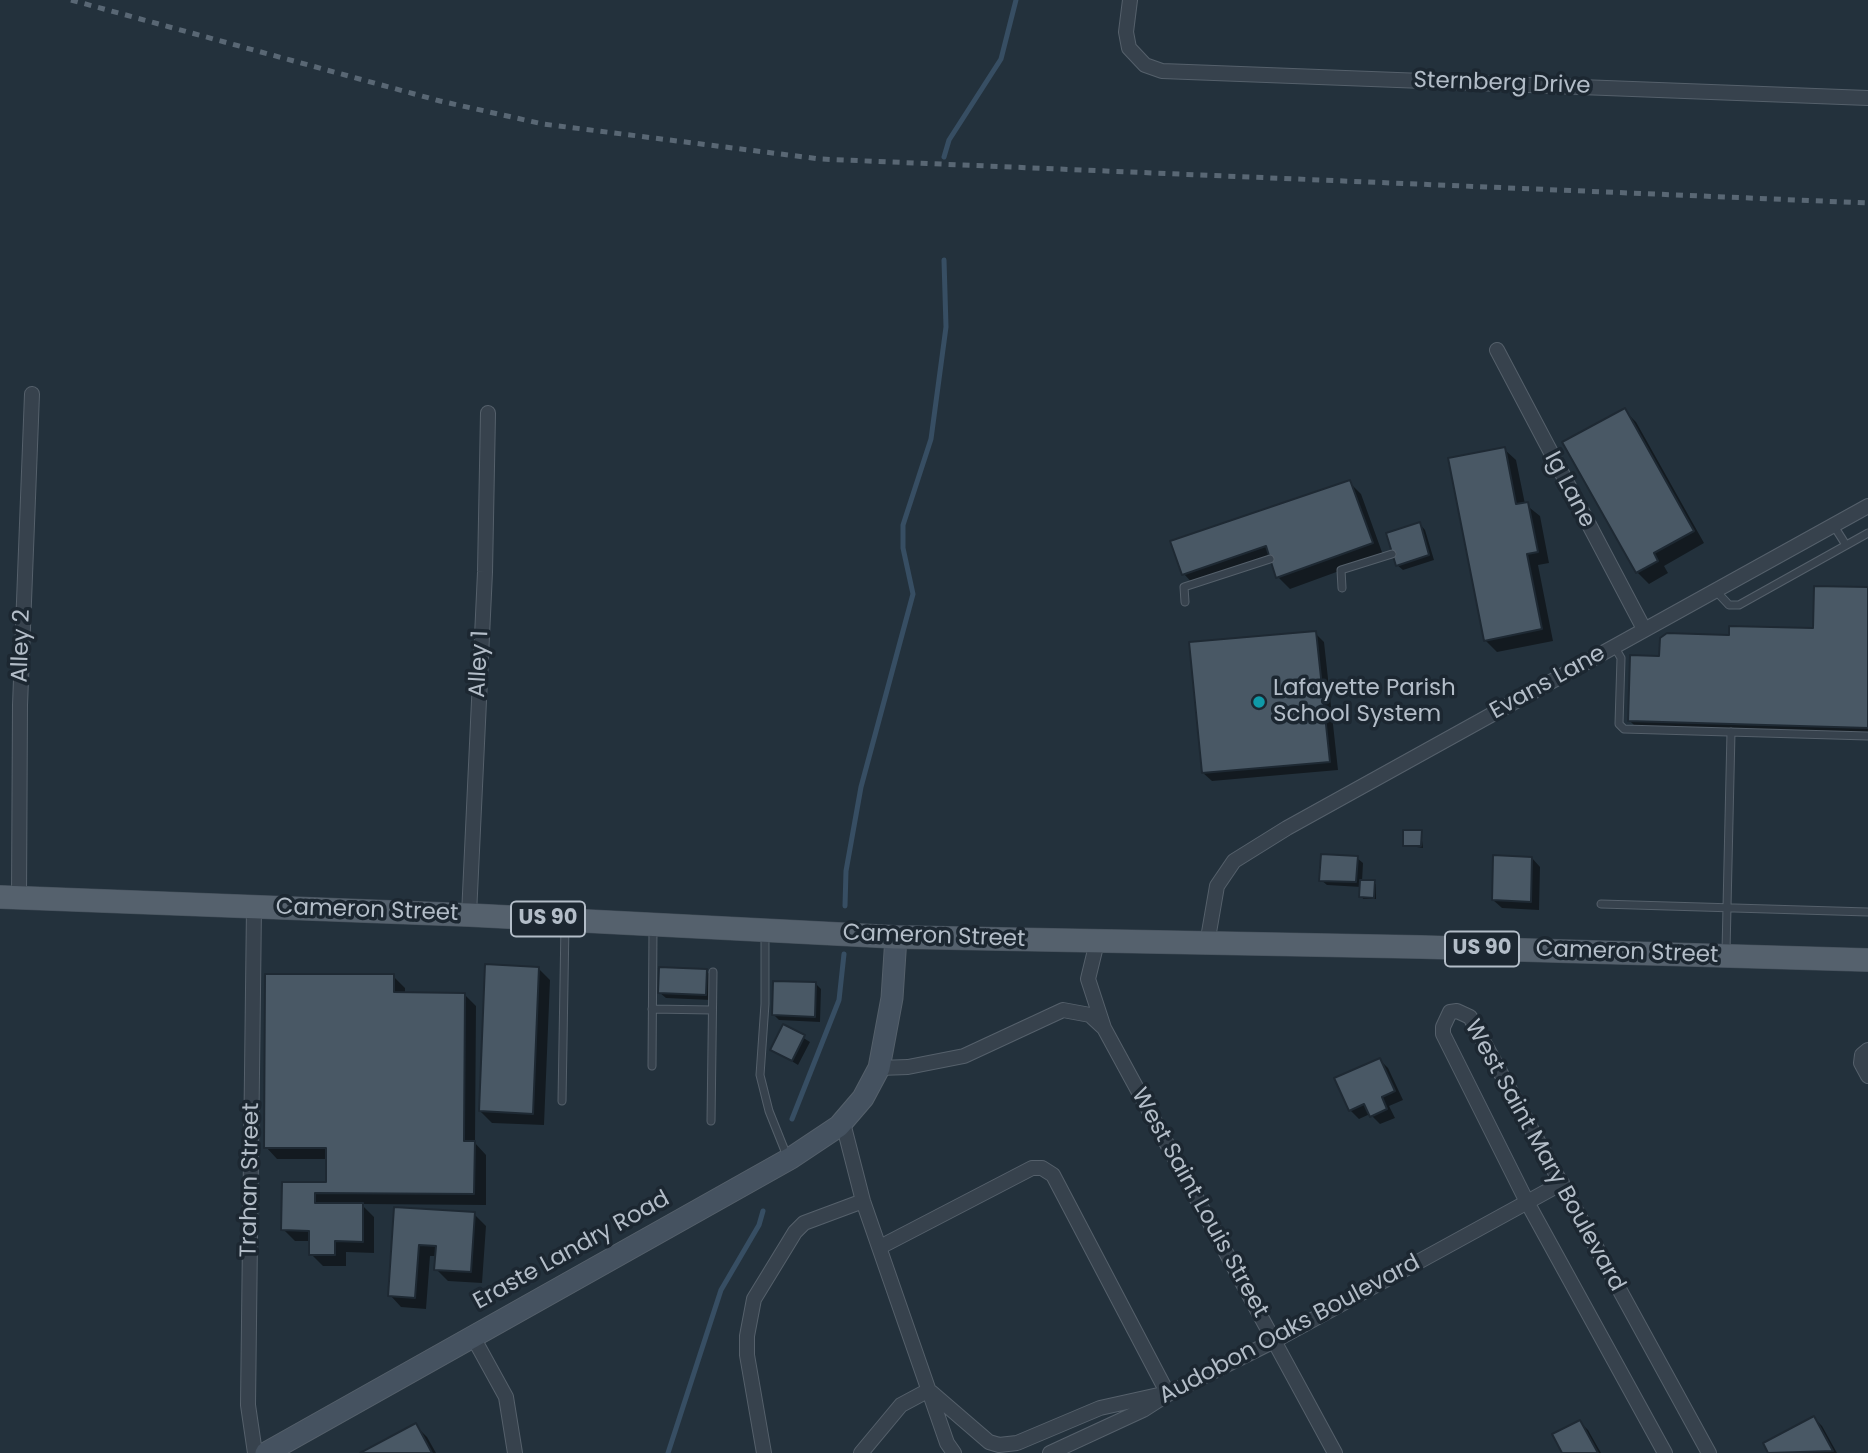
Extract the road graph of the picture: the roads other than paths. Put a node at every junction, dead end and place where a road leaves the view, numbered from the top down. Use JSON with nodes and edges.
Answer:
{"nodes":[{"id":1,"x":1130,"y":0,"type":"edge"},
{"id":2,"x":1868,"y":98,"type":"edge"},
{"id":3,"x":1497,"y":350,"type":"dead end"},
{"id":4,"x":32,"y":394,"type":"dead end"},
{"id":5,"x":488,"y":413,"type":"dead end"},
{"id":6,"x":1868,"y":506,"type":"edge"},
{"id":7,"x":1833,"y":525,"type":"junction"},
{"id":8,"x":1868,"y":533,"type":"edge"},
{"id":9,"x":1846,"y":545,"type":"junction"},
{"id":10,"x":1392,"y":554,"type":"dead end"},
{"id":11,"x":1270,"y":559,"type":"dead end"},
{"id":12,"x":1342,"y":588,"type":"dead end"},
{"id":13,"x":1716,"y":590,"type":"junction"},
{"id":14,"x":1185,"y":602,"type":"dead end"},
{"id":15,"x":1644,"y":629,"type":"junction"},
{"id":16,"x":1614,"y":646,"type":"junction"},
{"id":17,"x":1731,"y":732,"type":"junction"},
{"id":18,"x":1868,"y":736,"type":"edge"},
{"id":19,"x":9,"y":897,"type":"edge"},
{"id":20,"x":1601,"y":904,"type":"dead end"},
{"id":21,"x":254,"y":907,"type":"junction"},
{"id":22,"x":1726,"y":909,"type":"junction"},
{"id":23,"x":1868,"y":912,"type":"edge"},
{"id":24,"x":469,"y":915,"type":"junction"},
{"id":25,"x":565,"y":920,"type":"junction"},
{"id":26,"x":653,"y":925,"type":"junction"},
{"id":27,"x":765,"y":930,"type":"junction"},
{"id":28,"x":896,"y":937,"type":"junction"},
{"id":29,"x":1097,"y":942,"type":"junction"},
{"id":30,"x":1207,"y":944,"type":"junction"},
{"id":31,"x":1726,"y":956,"type":"junction"},
{"id":32,"x":1868,"y":960,"type":"edge"},
{"id":33,"x":713,"y":972,"type":"dead end"},
{"id":34,"x":652,"y":1009,"type":"junction"},
{"id":35,"x":712,"y":1010,"type":"junction"},
{"id":36,"x":1104,"y":1028,"type":"junction"},
{"id":37,"x":1868,"y":1050,"type":"edge"},
{"id":38,"x":652,"y":1066,"type":"dead end"},
{"id":39,"x":879,"y":1068,"type":"junction"},
{"id":40,"x":1868,"y":1076,"type":"edge"},
{"id":41,"x":562,"y":1101,"type":"dead end"},
{"id":42,"x":711,"y":1121,"type":"dead end"},
{"id":43,"x":843,"y":1123,"type":"junction"},
{"id":44,"x":789,"y":1160,"type":"junction"},
{"id":45,"x":1562,"y":1183,"type":"junction"},
{"id":46,"x":863,"y":1201,"type":"junction"},
{"id":47,"x":1527,"y":1202,"type":"junction"},
{"id":48,"x":880,"y":1247,"type":"junction"},
{"id":49,"x":473,"y":1337,"type":"junction"},
{"id":50,"x":1274,"y":1340,"type":"junction"},
{"id":51,"x":929,"y":1390,"type":"junction"},
{"id":52,"x":1168,"y":1394,"type":"junction"},
{"id":53,"x":1064,"y":1423,"type":"junction"},
{"id":54,"x":1076,"y":1448,"type":"edge"},
{"id":55,"x":998,"y":1449,"type":"edge"},
{"id":56,"x":255,"y":1453,"type":"edge"},
{"id":57,"x":266,"y":1453,"type":"edge"},
{"id":58,"x":515,"y":1453,"type":"edge"},
{"id":59,"x":764,"y":1453,"type":"edge"},
{"id":60,"x":861,"y":1453,"type":"edge"},
{"id":61,"x":954,"y":1453,"type":"edge"},
{"id":62,"x":1049,"y":1453,"type":"edge"},
{"id":63,"x":1335,"y":1453,"type":"edge"},
{"id":64,"x":1665,"y":1453,"type":"edge"},
{"id":65,"x":1709,"y":1453,"type":"edge"}],
"edges":[{"from":1,"to":2,"type":"street","name":"Sternberg Drive"},
{"from":3,"to":15,"type":"street","name":"Ig Lane"},
{"from":4,"to":19,"type":"street","name":"Alley 2"},
{"from":5,"to":24,"type":"street","name":"Alley 1"},
{"from":6,"to":7,"type":"street","name":"Evans Lane"},
{"from":7,"to":9,"type":"lane"},
{"from":7,"to":13,"type":"street","name":"Evans Lane"},
{"from":8,"to":9,"type":"lane"},
{"from":9,"to":13,"type":"lane"},
{"from":10,"to":12,"type":"lane"},
{"from":11,"to":14,"type":"lane"},
{"from":13,"to":15,"type":"street","name":"Evans Lane"},
{"from":15,"to":16,"type":"street","name":"Evans Lane"},
{"from":16,"to":17,"type":"lane"},
{"from":16,"to":30,"type":"street","name":"Evans Lane"},
{"from":17,"to":18,"type":"lane"},
{"from":17,"to":22,"type":"lane"},
{"from":19,"to":21,"type":"main road","name":"Cameron Street","number":"US 90"},
{"from":20,"to":22,"type":"lane"},
{"from":21,"to":24,"type":"main road","name":"Cameron Street","number":"US 90"},
{"from":21,"to":56,"type":"street","name":"Trahan Street"},
{"from":22,"to":23,"type":"lane"},
{"from":22,"to":31,"type":"lane"},
{"from":24,"to":25,"type":"main road","name":"Cameron Street","number":"US 90"},
{"from":25,"to":26,"type":"main road","name":"Cameron Street","number":"US 90"},
{"from":25,"to":41,"type":"lane"},
{"from":26,"to":27,"type":"main road","name":"Cameron Street","number":"US 90"},
{"from":26,"to":34,"type":"lane"},
{"from":27,"to":28,"type":"main road","name":"Cameron Street","number":"US 90"},
{"from":27,"to":44,"type":"lane"},
{"from":28,"to":29,"type":"main road","name":"Cameron Street","number":"US 90"},
{"from":28,"to":39,"type":"street","name":"Eraste Landry Road"},
{"from":29,"to":30,"type":"main road","name":"Cameron Street","number":"US 90"},
{"from":29,"to":36,"type":"street"},
{"from":30,"to":31,"type":"main road","name":"Cameron Street","number":"US 90"},
{"from":31,"to":32,"type":"main road","name":"Cameron Street","number":"US 90"},
{"from":33,"to":35,"type":"lane"},
{"from":34,"to":35,"type":"lane"},
{"from":34,"to":38,"type":"lane"},
{"from":35,"to":42,"type":"lane"},
{"from":36,"to":39,"type":"street"},
{"from":36,"to":50,"type":"street","name":"West Saint Louis Street"},
{"from":37,"to":40,"type":"street"},
{"from":39,"to":43,"type":"street","name":"Eraste Landry Road"},
{"from":43,"to":44,"type":"street","name":"Eraste Landry Road"},
{"from":43,"to":46,"type":"street"},
{"from":44,"to":49,"type":"street","name":"Eraste Landry Road"},
{"from":45,"to":47,"type":"street","name":"Audobon Oaks Boulevard"},
{"from":45,"to":47,"type":"street","name":"West Saint Mary Boulevard"},
{"from":45,"to":65,"type":"street","name":"West Saint Mary Boulevard"},
{"from":46,"to":48,"type":"street"},
{"from":46,"to":59,"type":"street"},
{"from":47,"to":50,"type":"street","name":"Audobon Oaks Boulevard"},
{"from":47,"to":64,"type":"street","name":"West Saint Mary Boulevard"},
{"from":48,"to":51,"type":"street"},
{"from":48,"to":52,"type":"street"},
{"from":49,"to":57,"type":"street","name":"Eraste Landry Road"},
{"from":49,"to":58,"type":"street"},
{"from":50,"to":52,"type":"street","name":"Audobon Oaks Boulevard"},
{"from":50,"to":63,"type":"street","name":"West Saint Louis Street"},
{"from":51,"to":55,"type":"street"},
{"from":51,"to":60,"type":"street"},
{"from":51,"to":61,"type":"street"},
{"from":52,"to":53,"type":"street"},
{"from":52,"to":54,"type":"street","name":"Audobon Oaks Boulevard"},
{"from":53,"to":54,"type":"street"},
{"from":53,"to":55,"type":"street"},
{"from":54,"to":62,"type":"street","name":"Audobon Oaks Boulevard"}]}
